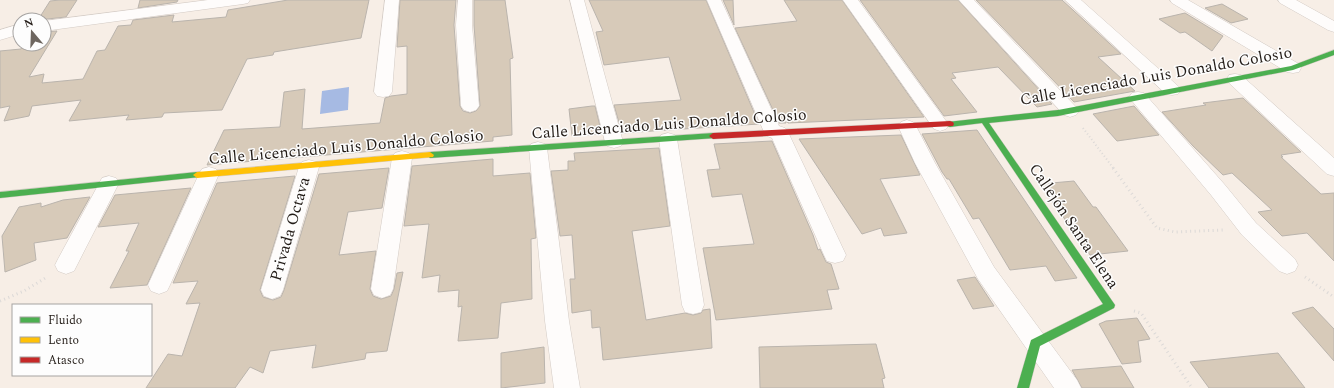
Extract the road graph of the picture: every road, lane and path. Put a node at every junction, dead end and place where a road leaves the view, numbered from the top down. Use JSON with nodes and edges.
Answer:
{"nodes":[{"id":1,"x":243,"y":0,"type":"edge"},
{"id":2,"x":392,"y":0,"type":"edge"},
{"id":3,"x":465,"y":0,"type":"edge"},
{"id":4,"x":577,"y":0,"type":"edge"},
{"id":5,"x":714,"y":0,"type":"edge"},
{"id":6,"x":850,"y":0,"type":"edge"},
{"id":7,"x":966,"y":0,"type":"edge"},
{"id":8,"x":1072,"y":0,"type":"edge"},
{"id":9,"x":1177,"y":0,"type":"edge"},
{"id":10,"x":1285,"y":0,"type":"edge"},
{"id":11,"x":52,"y":25,"type":"edge"},
{"id":12,"x":1334,"y":27,"type":"edge"},
{"id":13,"x":0,"y":28,"type":"edge"},
{"id":14,"x":12,"y":29,"type":"edge"},
{"id":15,"x":12,"y":31,"type":"edge"},
{"id":16,"x":0,"y":35,"type":"edge"},
{"id":17,"x":1334,"y":52,"type":"edge"},
{"id":18,"x":1293,"y":68,"type":"junction"},
{"id":19,"x":1235,"y":79,"type":"junction"},
{"id":20,"x":1172,"y":90,"type":"junction"},
{"id":21,"x":383,"y":92,"type":"dead end"},
{"id":22,"x":1138,"y":97,"type":"junction"},
{"id":23,"x":470,"y":106,"type":"dead end"},
{"id":24,"x":1070,"y":111,"type":"junction"},
{"id":25,"x":984,"y":121,"type":"junction"},
{"id":26,"x":940,"y":125,"type":"junction"},
{"id":27,"x":907,"y":126,"type":"junction"},
{"id":28,"x":776,"y":132,"type":"junction"},
{"id":29,"x":668,"y":139,"type":"junction"},
{"id":30,"x":614,"y":142,"type":"junction"},
{"id":31,"x":538,"y":148,"type":"junction"},
{"id":32,"x":402,"y":158,"type":"junction"},
{"id":33,"x":309,"y":167,"type":"junction"},
{"id":34,"x":1334,"y":169,"type":"edge"},
{"id":35,"x":209,"y":174,"type":"junction"},
{"id":36,"x":109,"y":182,"type":"junction"},
{"id":37,"x":0,"y":195,"type":"edge"},
{"id":38,"x":1249,"y":229,"type":"junction"},
{"id":39,"x":835,"y":255,"type":"dead end"},
{"id":40,"x":1287,"y":264,"type":"joint"},
{"id":41,"x":66,"y":265,"type":"joint"},
{"id":42,"x":159,"y":285,"type":"dead end"},
{"id":43,"x":382,"y":289,"type":"dead end"},
{"id":44,"x":272,"y":290,"type":"dead end"},
{"id":45,"x":1334,"y":297,"type":"edge"},
{"id":46,"x":0,"y":301,"type":"edge"},
{"id":47,"x":693,"y":305,"type":"dead end"},
{"id":48,"x":1110,"y":306,"type":"junction"},
{"id":49,"x":1035,"y":343,"type":"junction"},
{"id":50,"x":567,"y":388,"type":"edge"},
{"id":51,"x":1023,"y":388,"type":"edge"},
{"id":52,"x":1068,"y":388,"type":"edge"},
{"id":53,"x":1192,"y":388,"type":"edge"}],
"edges":[{"from":1,"to":11,"type":"street"},
{"from":2,"to":21,"type":"street"},
{"from":3,"to":23,"type":"street"},
{"from":4,"to":30,"type":"street"},
{"from":5,"to":28,"type":"street"},
{"from":6,"to":26,"type":"street"},
{"from":7,"to":24,"type":"street"},
{"from":8,"to":20,"type":"street"},
{"from":9,"to":18,"type":"street"},
{"from":10,"to":12,"type":"street"},
{"from":13,"to":14,"type":"street"},
{"from":15,"to":16,"type":"street"},
{"from":17,"to":18,"type":"street","name":"Calle Licenciado Luis Donaldo Colosio"},
{"from":18,"to":19,"type":"street","name":"Calle Licenciado Luis Donaldo Colosio"},
{"from":19,"to":20,"type":"street","name":"Calle Licenciado Luis Donaldo Colosio"},
{"from":19,"to":34,"type":"street"},
{"from":20,"to":22,"type":"street","name":"Calle Licenciado Luis Donaldo Colosio"},
{"from":22,"to":24,"type":"street","name":"Calle Licenciado Luis Donaldo Colosio"},
{"from":22,"to":38,"type":"street"},
{"from":24,"to":25,"type":"street","name":"Calle Licenciado Luis Donaldo Colosio"},
{"from":24,"to":38,"type":"path"},
{"from":25,"to":26,"type":"street","name":"Calle Licenciado Luis Donaldo Colosio"},
{"from":25,"to":48,"type":"street","name":"Callejón Santa Elena"},
{"from":26,"to":27,"type":"street","name":"Calle Licenciado Luis Donaldo Colosio"},
{"from":27,"to":28,"type":"street","name":"Calle Licenciado Luis Donaldo Colosio"},
{"from":27,"to":49,"type":"street"},
{"from":28,"to":29,"type":"street","name":"Calle Licenciado Luis Donaldo Colosio"},
{"from":28,"to":39,"type":"street"},
{"from":29,"to":30,"type":"street","name":"Calle Licenciado Luis Donaldo Colosio"},
{"from":29,"to":47,"type":"street"},
{"from":30,"to":31,"type":"street","name":"Calle Licenciado Luis Donaldo Colosio"},
{"from":31,"to":32,"type":"street","name":"Calle Licenciado Luis Donaldo Colosio"},
{"from":31,"to":50,"type":"street"},
{"from":32,"to":33,"type":"street","name":"Calle Licenciado Luis Donaldo Colosio"},
{"from":32,"to":43,"type":"street"},
{"from":33,"to":35,"type":"street","name":"Calle Licenciado Luis Donaldo Colosio"},
{"from":33,"to":44,"type":"street","name":"Privada Octava"},
{"from":35,"to":36,"type":"street","name":"Calle Licenciado Luis Donaldo Colosio"},
{"from":35,"to":42,"type":"street"},
{"from":36,"to":37,"type":"street","name":"Calle Licenciado Luis Donaldo Colosio"},
{"from":36,"to":41,"type":"street"},
{"from":38,"to":40,"type":"street"},
{"from":40,"to":45,"type":"path"},
{"from":41,"to":46,"type":"path"},
{"from":48,"to":49,"type":"street"},
{"from":48,"to":53,"type":"path","name":"Callejón Santa Elena"},
{"from":49,"to":51,"type":"street"},
{"from":49,"to":52,"type":"street"}]}
